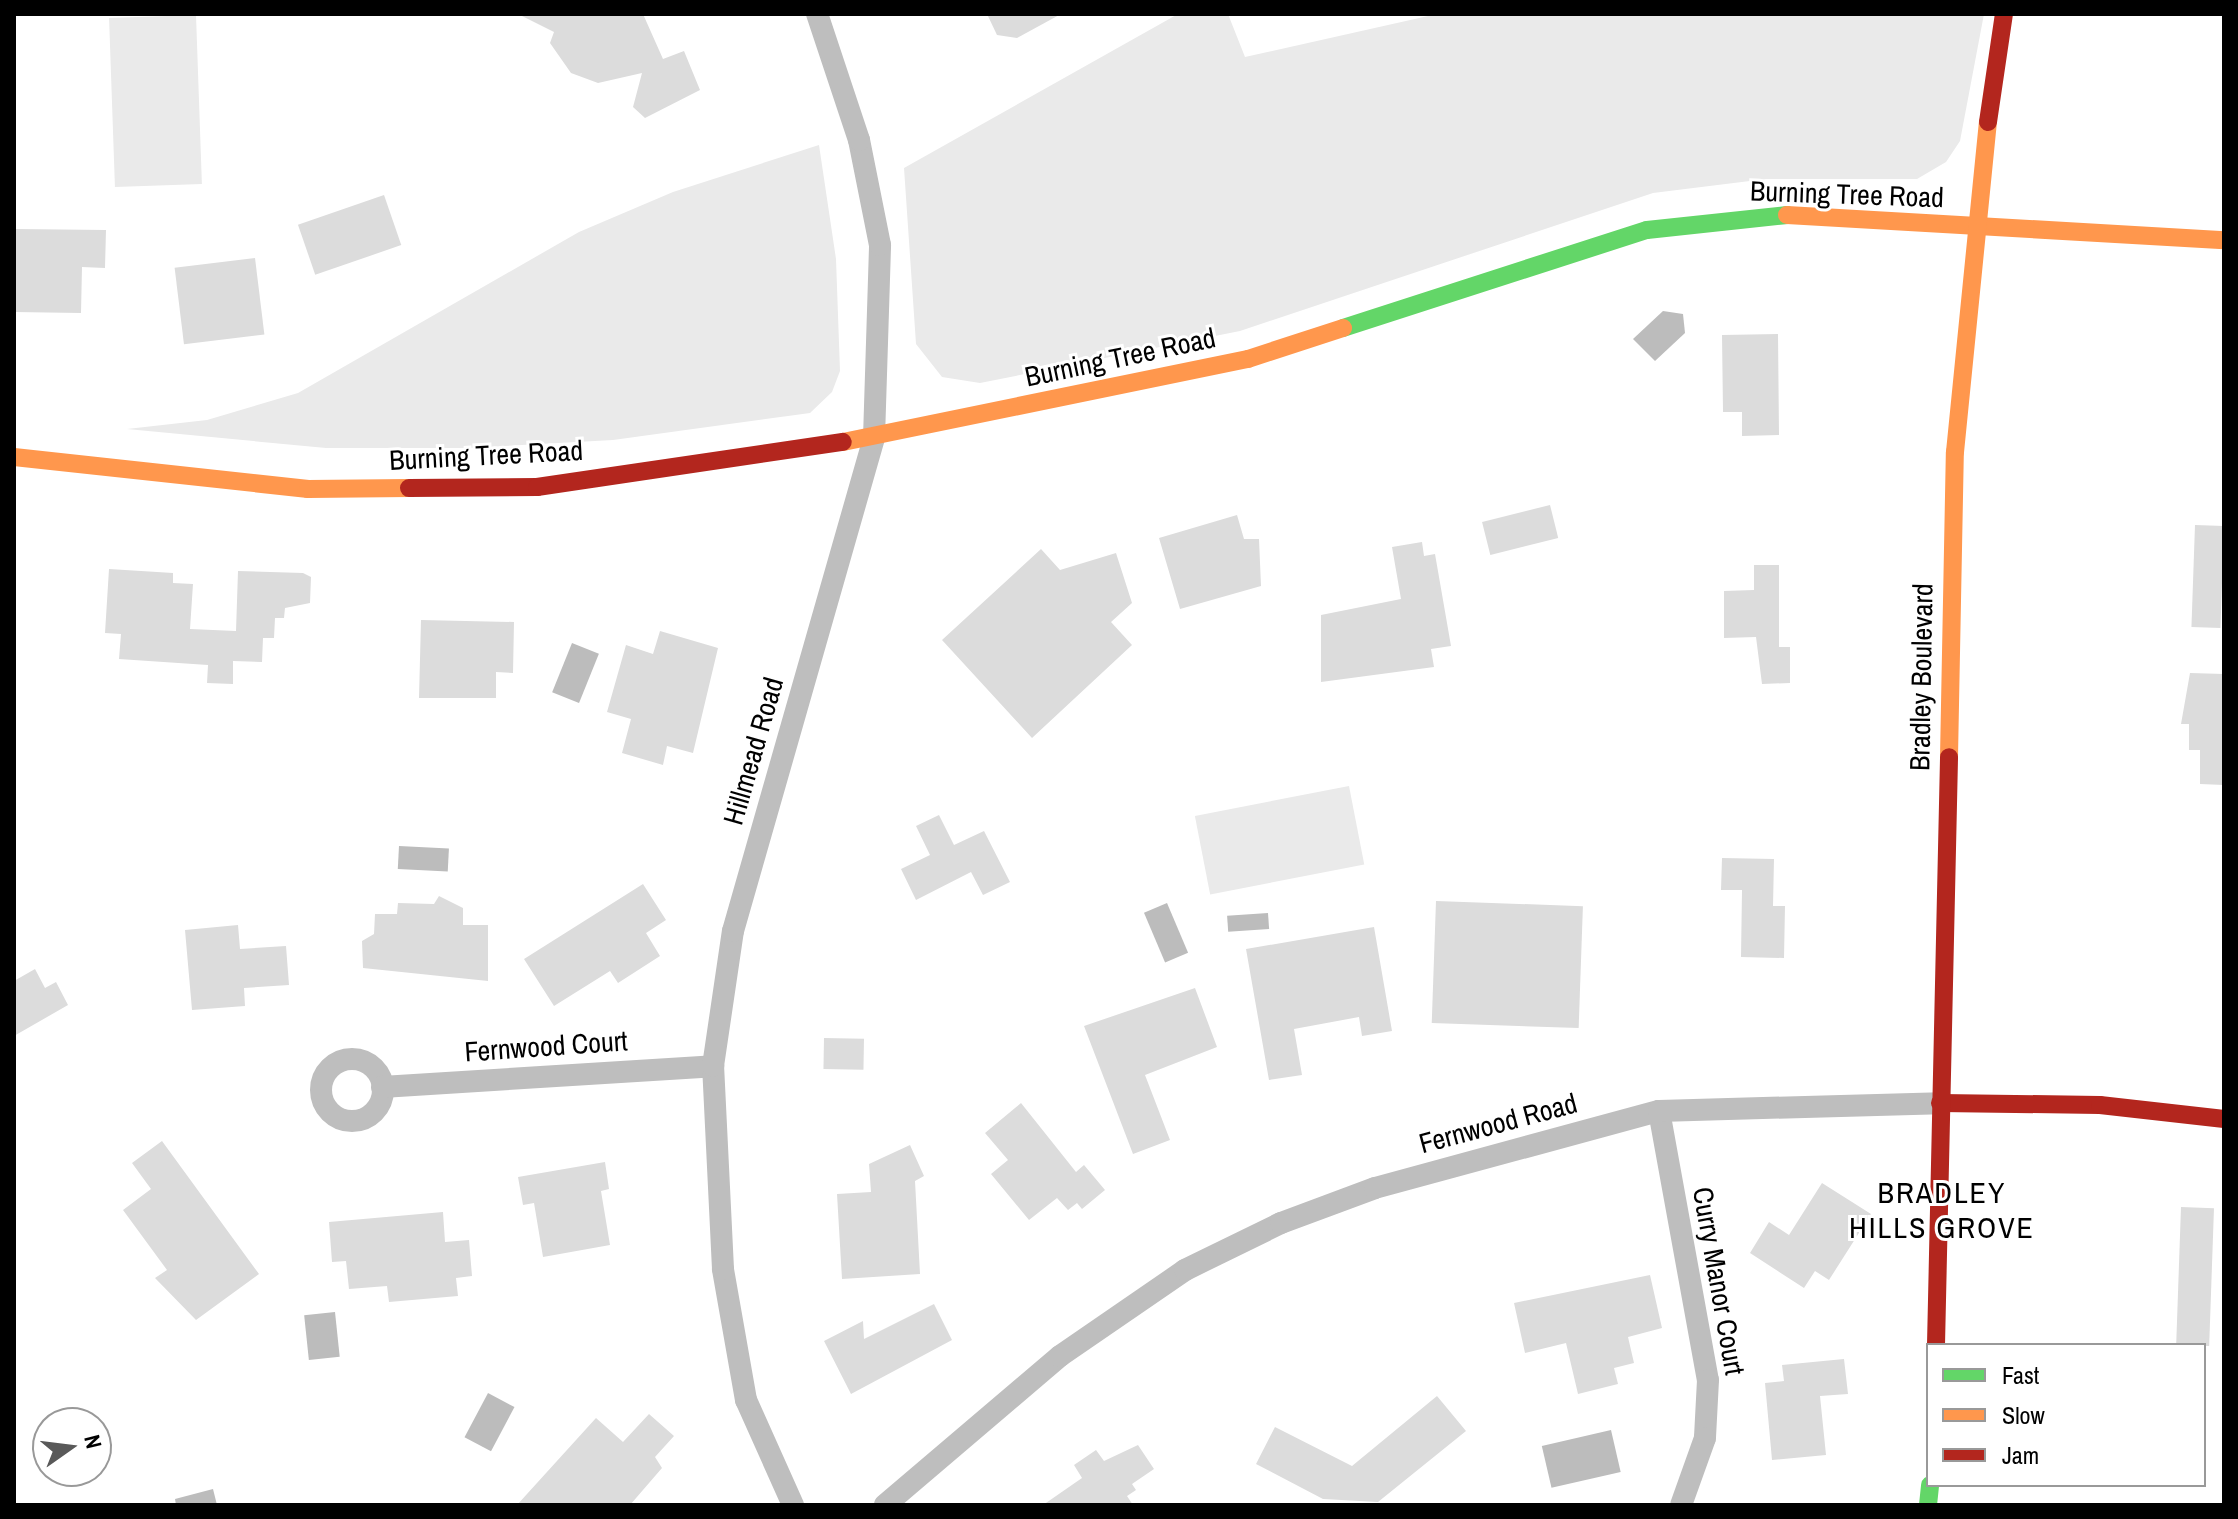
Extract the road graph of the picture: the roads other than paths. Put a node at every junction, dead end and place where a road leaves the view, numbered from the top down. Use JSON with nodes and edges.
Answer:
{"nodes":[{"id":1,"x":817,"y":14,"type":"edge"},
{"id":2,"x":2004,"y":14,"type":"edge"},
{"id":3,"x":1973,"y":226,"type":"junction"},
{"id":4,"x":2224,"y":240,"type":"edge"},
{"id":5,"x":874,"y":438,"type":"junction"},
{"id":6,"x":14,"y":457,"type":"edge"},
{"id":7,"x":713,"y":1066,"type":"junction"},
{"id":8,"x":382,"y":1087,"type":"dead end"},
{"id":9,"x":1940,"y":1103,"type":"junction"},
{"id":10,"x":1659,"y":1111,"type":"junction"},
{"id":11,"x":2224,"y":1119,"type":"edge"},
{"id":12,"x":1936,"y":1343,"type":"edge"},
{"id":13,"x":793,"y":1505,"type":"edge"},
{"id":14,"x":885,"y":1505,"type":"edge"},
{"id":15,"x":1681,"y":1505,"type":"edge"}],
"edges":[{"from":1,"to":5,"type":"street","name":"Hillmead Road"},
{"from":2,"to":3,"type":"street","name":"Bradley Boulevard"},
{"from":3,"to":4,"type":"street","name":"Burning Tree Road"},
{"from":3,"to":5,"type":"street","name":"Burning Tree Road"},
{"from":3,"to":9,"type":"street","name":"Bradley Boulevard"},
{"from":5,"to":6,"type":"street","name":"Burning Tree Road"},
{"from":5,"to":7,"type":"street","name":"Hillmead Road"},
{"from":7,"to":8,"type":"street","name":"Fernwood Court"},
{"from":7,"to":13,"type":"street","name":"Hillmead Road"},
{"from":9,"to":10,"type":"street","name":"Fernwood Road"},
{"from":9,"to":11,"type":"street","name":"Fernwood Road"},
{"from":9,"to":12,"type":"street","name":"Bradley Boulevard"},
{"from":10,"to":14,"type":"street","name":"Fernwood Road"},
{"from":10,"to":15,"type":"street","name":"Curry Manor Court"}]}
